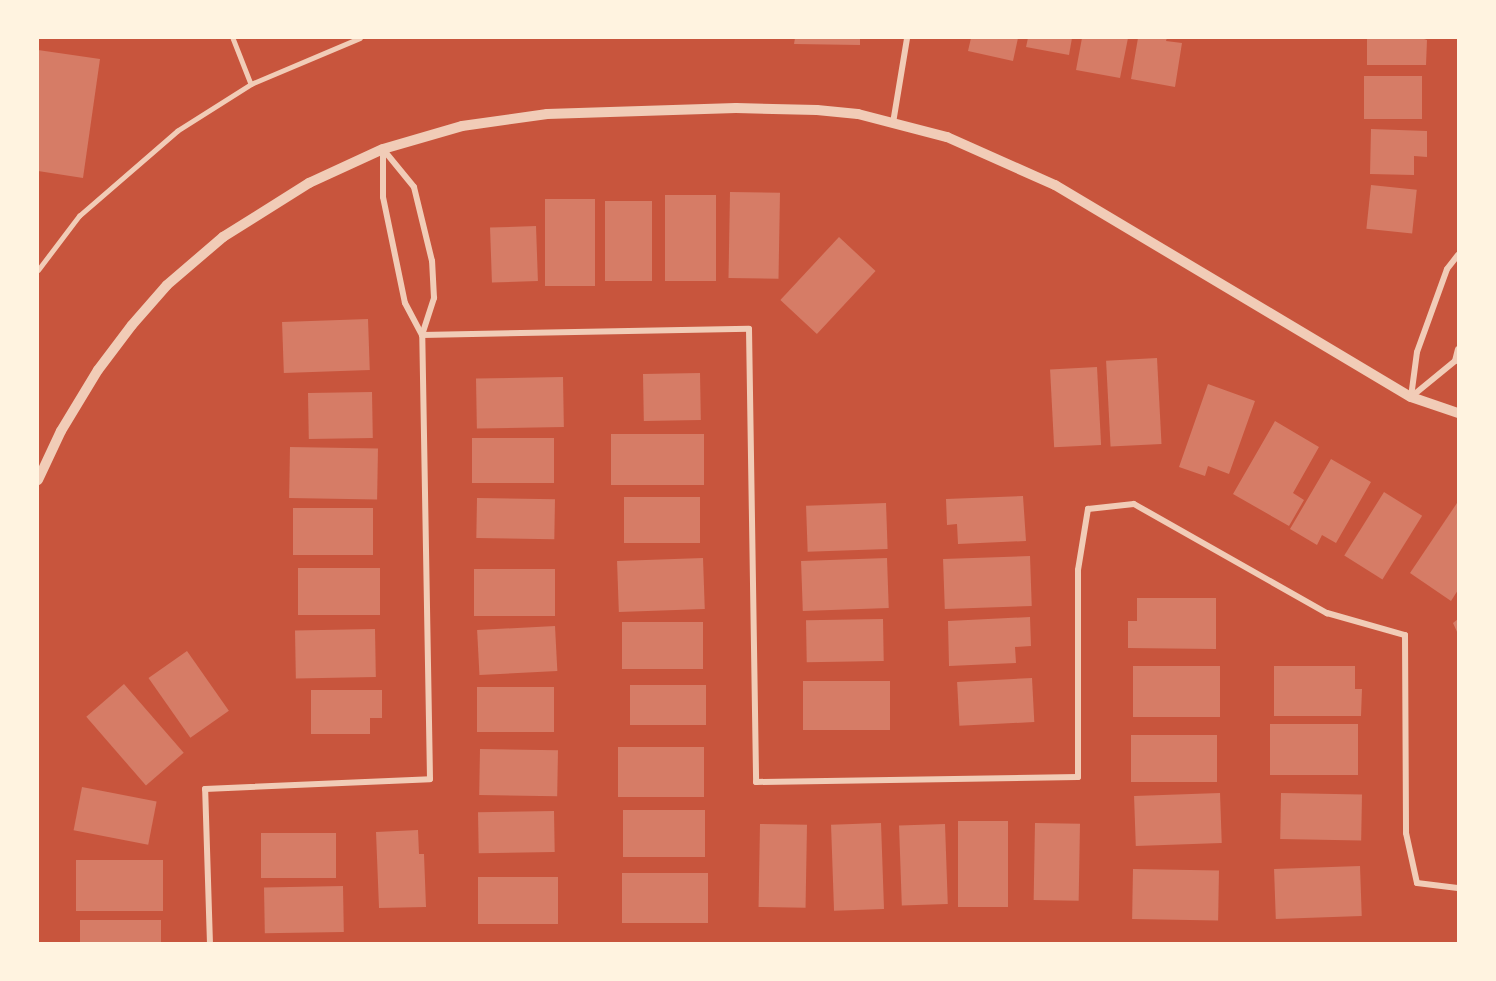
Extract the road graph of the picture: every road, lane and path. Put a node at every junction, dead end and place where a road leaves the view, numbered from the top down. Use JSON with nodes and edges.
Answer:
{"nodes":[{"id":1,"x":233,"y":38,"type":"edge"},
{"id":2,"x":360,"y":38,"type":"edge"},
{"id":3,"x":907,"y":38,"type":"edge"},
{"id":4,"x":251,"y":84,"type":"junction"},
{"id":5,"x":893,"y":123,"type":"junction"},
{"id":6,"x":383,"y":149,"type":"junction"},
{"id":7,"x":1458,"y":255,"type":"edge"},
{"id":8,"x":38,"y":270,"type":"edge"},
{"id":9,"x":422,"y":335,"type":"junction"},
{"id":10,"x":1458,"y":349,"type":"edge"},
{"id":11,"x":1411,"y":397,"type":"junction"},
{"id":12,"x":1458,"y":413,"type":"edge"},
{"id":13,"x":38,"y":480,"type":"edge"},
{"id":14,"x":1458,"y":888,"type":"edge"},
{"id":15,"x":210,"y":944,"type":"edge"}],
"edges":[{"from":1,"to":4,"type":"lane"},
{"from":2,"to":4,"type":"lane"},
{"from":3,"to":5,"type":"street"},
{"from":4,"to":8,"type":"lane"},
{"from":5,"to":6,"type":"street"},
{"from":5,"to":11,"type":"street"},
{"from":6,"to":9,"type":"street"},
{"from":6,"to":9,"type":"street"},
{"from":6,"to":13,"type":"street"},
{"from":7,"to":11,"type":"street"},
{"from":9,"to":14,"type":"street"},
{"from":9,"to":15,"type":"street"},
{"from":10,"to":11,"type":"street"},
{"from":11,"to":12,"type":"street"}]}
